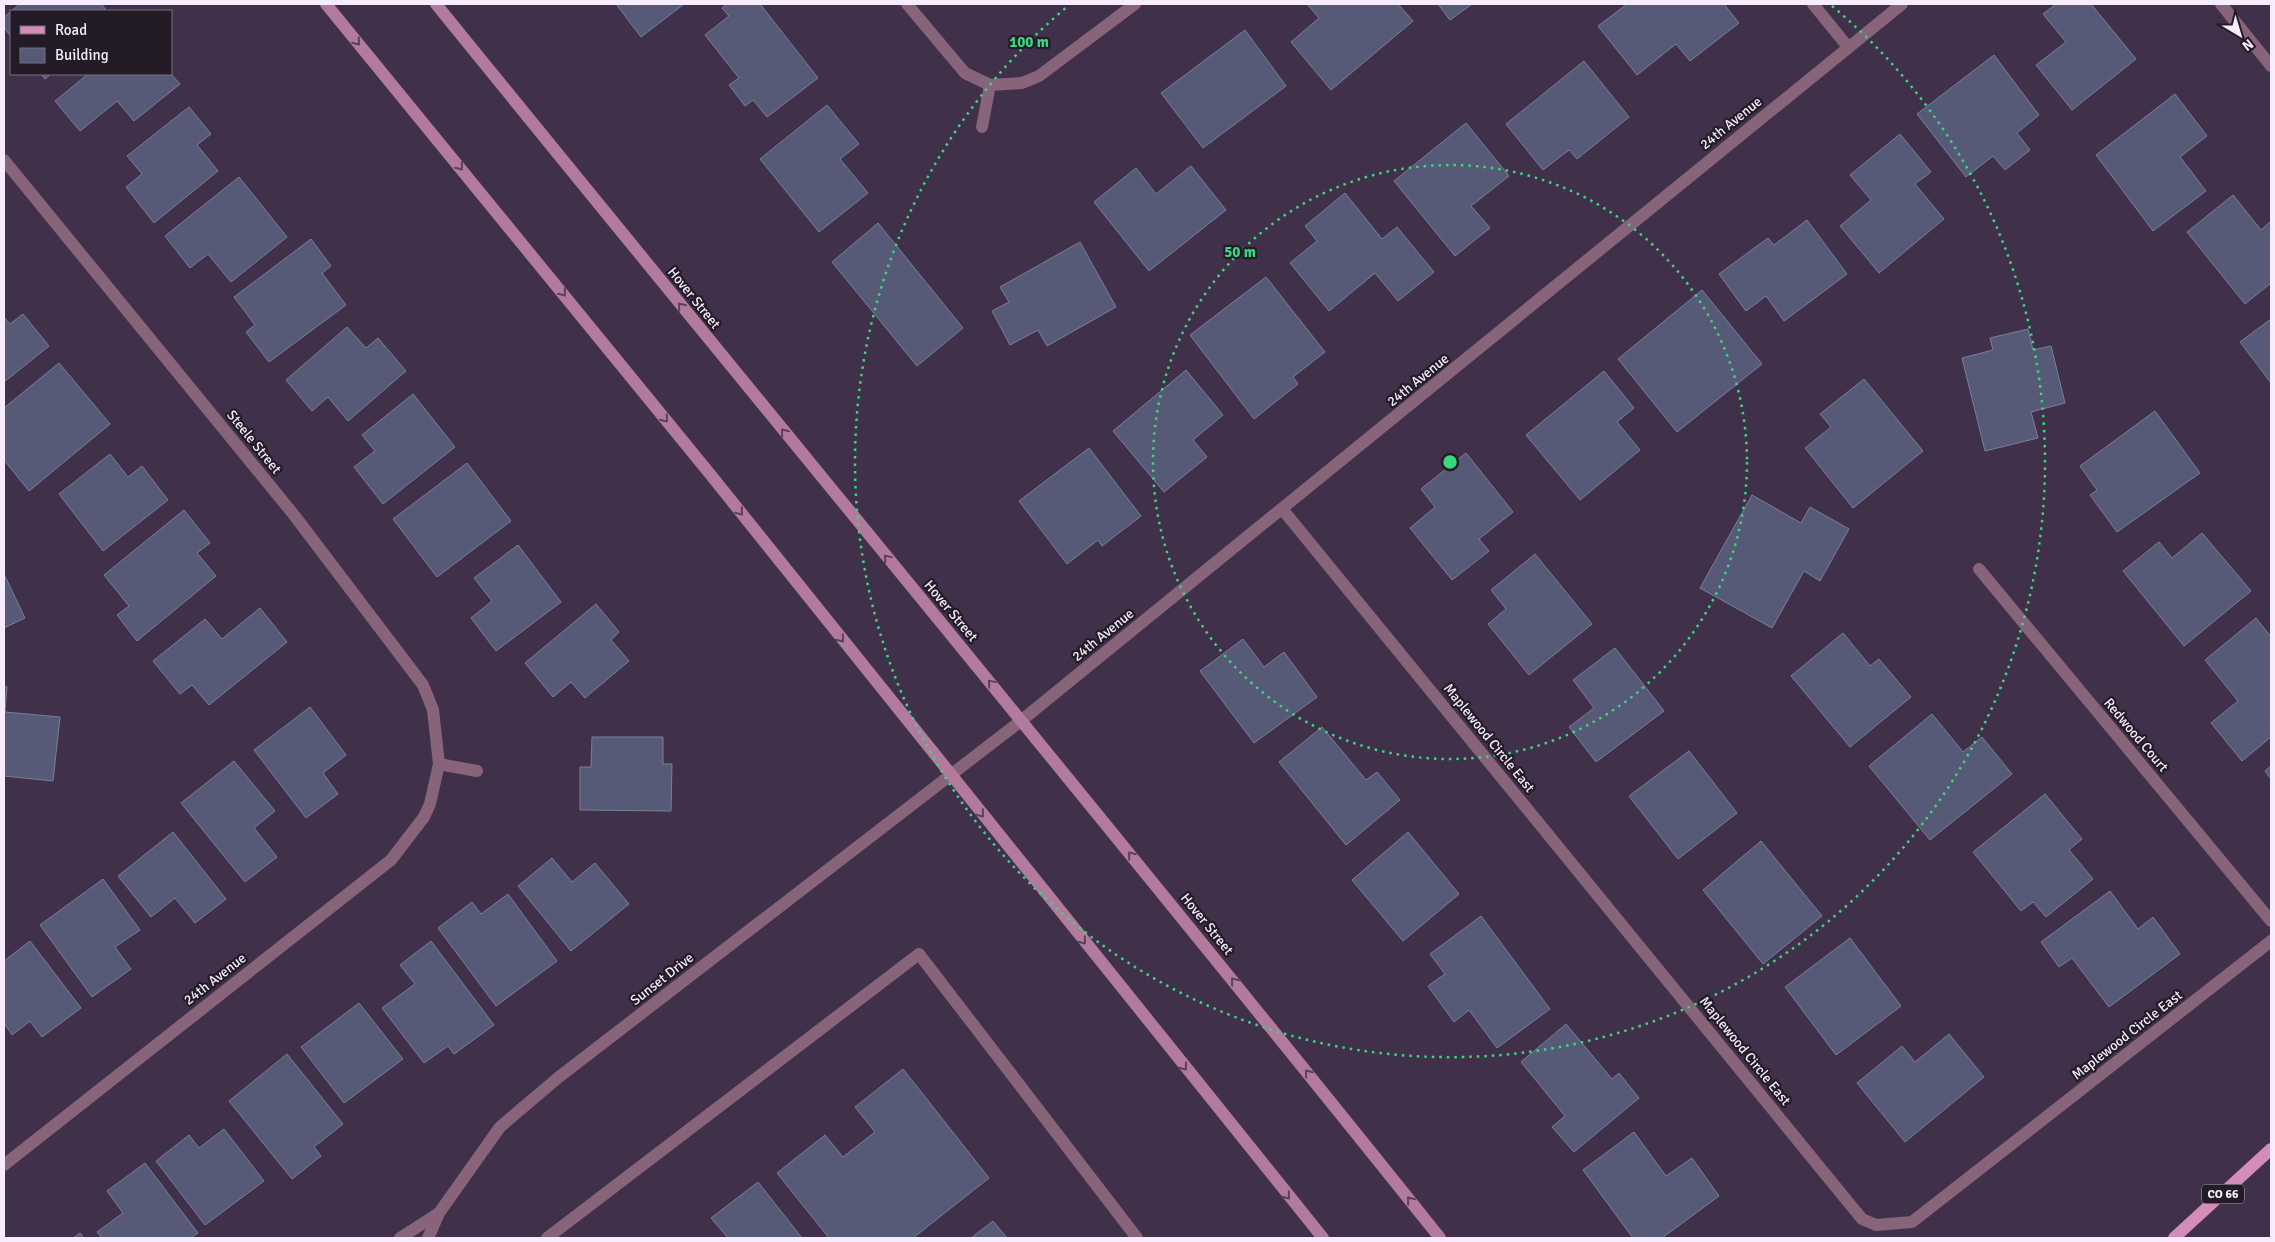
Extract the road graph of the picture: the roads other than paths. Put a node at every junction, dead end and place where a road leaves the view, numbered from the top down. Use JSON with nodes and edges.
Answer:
{"nodes":[{"id":1,"x":326,"y":4,"type":"edge"},
{"id":2,"x":436,"y":4,"type":"edge"},
{"id":3,"x":907,"y":4,"type":"edge"},
{"id":4,"x":1135,"y":4,"type":"edge"},
{"id":5,"x":1813,"y":4,"type":"edge"},
{"id":6,"x":1902,"y":4,"type":"edge"},
{"id":7,"x":2221,"y":4,"type":"edge"},
{"id":8,"x":1848,"y":47,"type":"junction"},
{"id":9,"x":2271,"y":66,"type":"edge"},
{"id":10,"x":990,"y":85,"type":"junction"},
{"id":11,"x":982,"y":127,"type":"dead end"},
{"id":12,"x":4,"y":160,"type":"edge"},
{"id":13,"x":1283,"y":510,"type":"junction"},
{"id":14,"x":1978,"y":568,"type":"dead end"},
{"id":15,"x":1022,"y":720,"type":"junction"},
{"id":16,"x":439,"y":764,"type":"junction"},
{"id":17,"x":477,"y":771,"type":"dead end"},
{"id":18,"x":950,"y":776,"type":"junction"},
{"id":19,"x":430,"y":804,"type":"joint"},
{"id":20,"x":2271,"y":921,"type":"edge"},
{"id":21,"x":2271,"y":940,"type":"edge"},
{"id":22,"x":2271,"y":1149,"type":"edge"},
{"id":23,"x":4,"y":1165,"type":"edge"},
{"id":24,"x":439,"y":1213,"type":"junction"},
{"id":25,"x":400,"y":1238,"type":"edge"},
{"id":26,"x":428,"y":1238,"type":"edge"},
{"id":27,"x":547,"y":1238,"type":"edge"},
{"id":28,"x":1137,"y":1238,"type":"edge"},
{"id":29,"x":1322,"y":1238,"type":"edge"},
{"id":30,"x":1440,"y":1238,"type":"edge"},
{"id":31,"x":2174,"y":1238,"type":"edge"}],
"edges":[{"from":1,"to":18,"type":"main road","one_way":true},
{"from":15,"to":2,"type":"main road","name":"Hover Street","one_way":true},
{"from":3,"to":10,"type":"street"},
{"from":4,"to":10,"type":"street"},
{"from":5,"to":8,"type":"street"},
{"from":6,"to":8,"type":"street","name":"24th Avenue"},
{"from":7,"to":9,"type":"street"},
{"from":8,"to":13,"type":"street","name":"24th Avenue"},
{"from":10,"to":11,"type":"street"},
{"from":12,"to":16,"type":"street","name":"Steele Street"},
{"from":13,"to":15,"type":"street","name":"24th Avenue"},
{"from":13,"to":21,"type":"street","name":"Maplewood Circle East"},
{"from":14,"to":20,"type":"street","name":"Redwood Court"},
{"from":15,"to":18,"type":"street","name":"24th Avenue"},
{"from":30,"to":15,"type":"main road","name":"Hover Street","one_way":true},
{"from":16,"to":17,"type":"street"},
{"from":16,"to":19,"type":"street","name":"Steele Street"},
{"from":18,"to":24,"type":"street","name":"Sunset Drive"},
{"from":18,"to":29,"type":"main road","one_way":true},
{"from":19,"to":23,"type":"street","name":"24th Avenue"},
{"from":22,"to":31,"type":"main road","number":"CO 66"},
{"from":24,"to":25,"type":"street"},
{"from":24,"to":26,"type":"street","name":"Sunset Drive"},
{"from":27,"to":28,"type":"street"}]}
